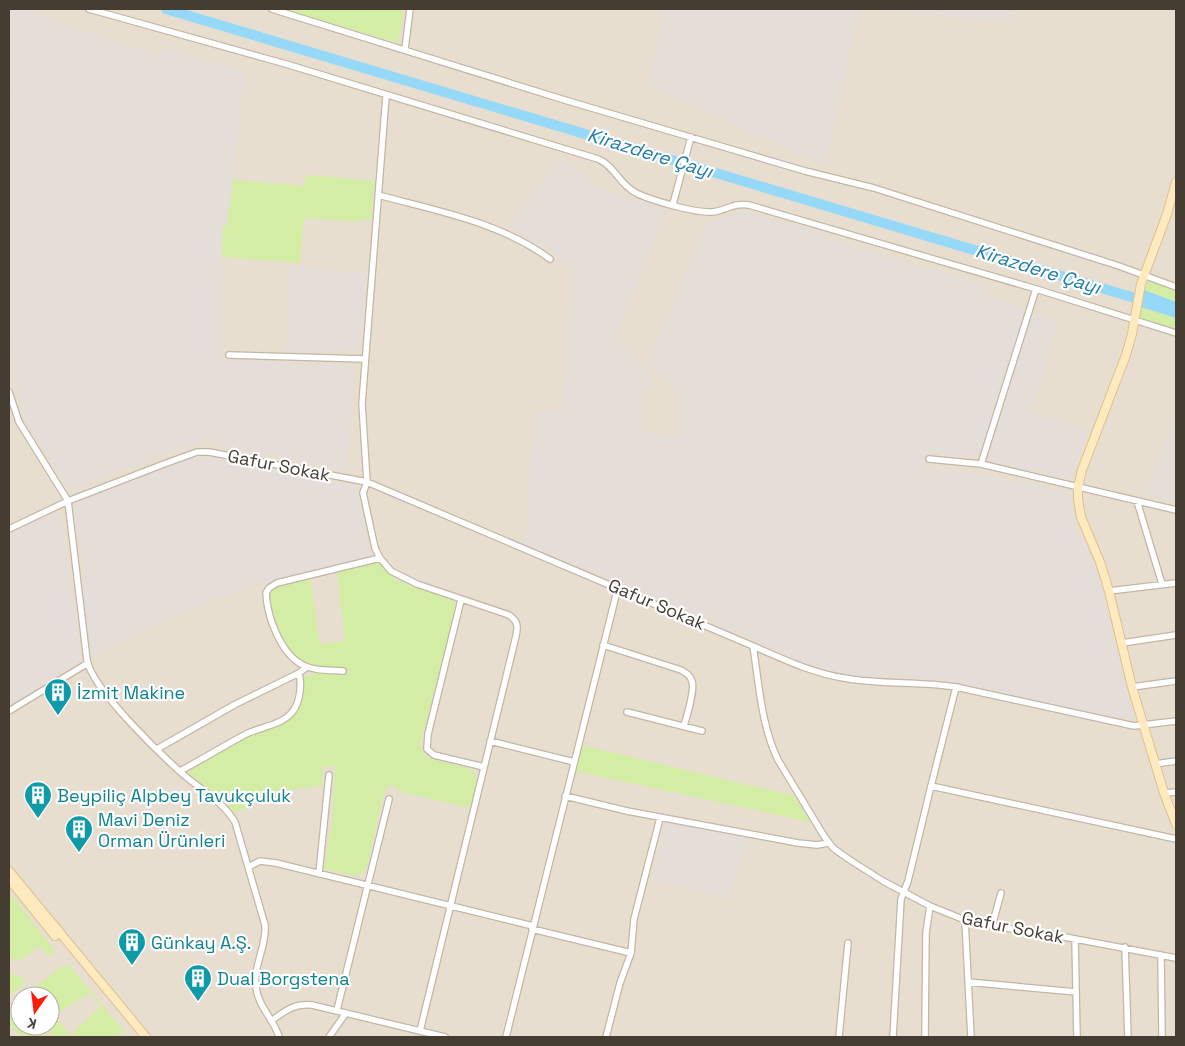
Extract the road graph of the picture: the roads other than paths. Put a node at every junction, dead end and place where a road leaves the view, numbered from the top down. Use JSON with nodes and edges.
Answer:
{"nodes":[{"id":1,"x":89,"y":9,"type":"edge"},
{"id":2,"x":272,"y":9,"type":"edge"},
{"id":3,"x":410,"y":9,"type":"edge"},
{"id":4,"x":405,"y":50,"type":"junction"},
{"id":5,"x":386,"y":96,"type":"junction"},
{"id":6,"x":690,"y":140,"type":"junction"},
{"id":7,"x":1176,"y":182,"type":"edge"},
{"id":8,"x":378,"y":195,"type":"junction"},
{"id":9,"x":673,"y":201,"type":"junction"},
{"id":10,"x":550,"y":259,"type":"dead end"},
{"id":11,"x":1144,"y":275,"type":"junction"},
{"id":12,"x":1176,"y":287,"type":"edge"},
{"id":13,"x":1036,"y":289,"type":"junction"},
{"id":14,"x":1134,"y":320,"type":"junction"},
{"id":15,"x":1176,"y":333,"type":"edge"},
{"id":16,"x":229,"y":355,"type":"dead end"},
{"id":17,"x":365,"y":359,"type":"junction"},
{"id":18,"x":9,"y":392,"type":"edge"},
{"id":19,"x":929,"y":459,"type":"dead end"},
{"id":20,"x":981,"y":464,"type":"junction"},
{"id":21,"x":367,"y":482,"type":"junction"},
{"id":22,"x":1078,"y":487,"type":"junction"},
{"id":23,"x":68,"y":501,"type":"junction"},
{"id":24,"x":1137,"y":501,"type":"junction"},
{"id":25,"x":1176,"y":510,"type":"edge"},
{"id":26,"x":9,"y":529,"type":"edge"},
{"id":27,"x":380,"y":558,"type":"junction"},
{"id":28,"x":1176,"y":582,"type":"edge"},
{"id":29,"x":1162,"y":584,"type":"junction"},
{"id":30,"x":618,"y":587,"type":"junction"},
{"id":31,"x":1109,"y":591,"type":"junction"},
{"id":32,"x":461,"y":600,"type":"junction"},
{"id":33,"x":1176,"y":635,"type":"edge"},
{"id":34,"x":1122,"y":643,"type":"junction"},
{"id":35,"x":603,"y":645,"type":"junction"},
{"id":36,"x":753,"y":646,"type":"junction"},
{"id":37,"x":88,"y":663,"type":"junction"},
{"id":38,"x":307,"y":667,"type":"junction"},
{"id":39,"x":343,"y":671,"type":"dead end"},
{"id":40,"x":299,"y":673,"type":"junction"},
{"id":41,"x":1176,"y":681,"type":"edge"},
{"id":42,"x":956,"y":687,"type":"junction"},
{"id":43,"x":1132,"y":687,"type":"junction"},
{"id":44,"x":9,"y":710,"type":"edge"},
{"id":45,"x":627,"y":712,"type":"dead end"},
{"id":46,"x":1176,"y":721,"type":"edge"},
{"id":47,"x":684,"y":726,"type":"junction"},
{"id":48,"x":1144,"y":726,"type":"junction"},
{"id":49,"x":702,"y":731,"type":"dead end"},
{"id":50,"x":490,"y":741,"type":"junction"},
{"id":51,"x":157,"y":750,"type":"junction"},
{"id":52,"x":1176,"y":761,"type":"edge"},
{"id":53,"x":574,"y":762,"type":"junction"},
{"id":54,"x":1155,"y":764,"type":"junction"},
{"id":55,"x":484,"y":768,"type":"junction"},
{"id":56,"x":180,"y":772,"type":"junction"},
{"id":57,"x":329,"y":775,"type":"dead end"},
{"id":58,"x":931,"y":786,"type":"junction"},
{"id":59,"x":1176,"y":792,"type":"edge"},
{"id":60,"x":1164,"y":793,"type":"junction"},
{"id":61,"x":566,"y":796,"type":"junction"},
{"id":62,"x":389,"y":799,"type":"dead end"},
{"id":63,"x":660,"y":818,"type":"junction"},
{"id":64,"x":1176,"y":824,"type":"edge"},
{"id":65,"x":1176,"y":839,"type":"edge"},
{"id":66,"x":828,"y":843,"type":"junction"},
{"id":67,"x":248,"y":867,"type":"junction"},
{"id":68,"x":9,"y":871,"type":"edge"},
{"id":69,"x":319,"y":873,"type":"junction"},
{"id":70,"x":9,"y":879,"type":"edge"},
{"id":71,"x":367,"y":885,"type":"junction"},
{"id":72,"x":903,"y":891,"type":"junction"},
{"id":73,"x":1001,"y":893,"type":"dead end"},
{"id":74,"x":450,"y":905,"type":"junction"},
{"id":75,"x":930,"y":906,"type":"junction"},
{"id":76,"x":965,"y":920,"type":"junction"},
{"id":77,"x":992,"y":926,"type":"junction"},
{"id":78,"x":533,"y":927,"type":"junction"},
{"id":79,"x":1075,"y":939,"type":"junction"},
{"id":80,"x":848,"y":943,"type":"dead end"},
{"id":81,"x":1125,"y":948,"type":"junction"},
{"id":82,"x":631,"y":954,"type":"junction"},
{"id":83,"x":1161,"y":955,"type":"junction"},
{"id":84,"x":1176,"y":958,"type":"edge"},
{"id":85,"x":968,"y":982,"type":"junction"},
{"id":86,"x":1076,"y":992,"type":"junction"},
{"id":87,"x":337,"y":1010,"type":"junction"},
{"id":88,"x":346,"y":1013,"type":"junction"},
{"id":89,"x":271,"y":1021,"type":"junction"},
{"id":90,"x":420,"y":1031,"type":"junction"},
{"id":91,"x":139,"y":1037,"type":"edge"},
{"id":92,"x":146,"y":1037,"type":"edge"},
{"id":93,"x":279,"y":1037,"type":"edge"},
{"id":94,"x":329,"y":1037,"type":"edge"},
{"id":95,"x":445,"y":1037,"type":"edge"},
{"id":96,"x":506,"y":1037,"type":"edge"},
{"id":97,"x":606,"y":1037,"type":"edge"},
{"id":98,"x":839,"y":1037,"type":"edge"},
{"id":99,"x":893,"y":1037,"type":"edge"},
{"id":100,"x":925,"y":1037,"type":"edge"},
{"id":101,"x":971,"y":1037,"type":"edge"},
{"id":102,"x":1077,"y":1037,"type":"edge"},
{"id":103,"x":1128,"y":1037,"type":"edge"},
{"id":104,"x":1162,"y":1037,"type":"edge"}],
"edges":[{"from":1,"to":5,"type":"street"},
{"from":2,"to":4,"type":"street"},
{"from":3,"to":4,"type":"street"},
{"from":4,"to":6,"type":"street"},
{"from":5,"to":8,"type":"street"},
{"from":5,"to":9,"type":"street"},
{"from":6,"to":9,"type":"street"},
{"from":6,"to":11,"type":"street"},
{"from":7,"to":11,"type":"street"},
{"from":8,"to":10,"type":"street"},
{"from":8,"to":17,"type":"street"},
{"from":9,"to":13,"type":"street"},
{"from":11,"to":12,"type":"street"},
{"from":11,"to":14,"type":"street"},
{"from":13,"to":14,"type":"street"},
{"from":13,"to":20,"type":"street"},
{"from":14,"to":15,"type":"street"},
{"from":14,"to":22,"type":"street"},
{"from":16,"to":17,"type":"street"},
{"from":17,"to":21,"type":"street"},
{"from":18,"to":23,"type":"street"},
{"from":19,"to":20,"type":"street"},
{"from":20,"to":22,"type":"street"},
{"from":21,"to":23,"type":"street","name":"Gafur Sokak"},
{"from":21,"to":27,"type":"street"},
{"from":21,"to":30,"type":"street","name":"Gafur Sokak"},
{"from":22,"to":24,"type":"street"},
{"from":22,"to":31,"type":"street"},
{"from":23,"to":26,"type":"street","name":"Gafur Sokak"},
{"from":23,"to":37,"type":"street"},
{"from":24,"to":25,"type":"street"},
{"from":24,"to":29,"type":"street"},
{"from":27,"to":32,"type":"street"},
{"from":27,"to":38,"type":"street"},
{"from":28,"to":29,"type":"street"},
{"from":29,"to":31,"type":"street"},
{"from":30,"to":35,"type":"street"},
{"from":30,"to":36,"type":"street","name":"Gafur Sokak"},
{"from":31,"to":34,"type":"street"},
{"from":32,"to":50,"type":"street"},
{"from":32,"to":55,"type":"street"},
{"from":33,"to":34,"type":"street"},
{"from":34,"to":43,"type":"street"},
{"from":35,"to":47,"type":"street"},
{"from":35,"to":53,"type":"street"},
{"from":36,"to":42,"type":"street"},
{"from":36,"to":66,"type":"street","name":"Gafur Sokak"},
{"from":37,"to":44,"type":"street"},
{"from":37,"to":51,"type":"street"},
{"from":38,"to":39,"type":"street"},
{"from":38,"to":40,"type":"street"},
{"from":40,"to":51,"type":"street"},
{"from":40,"to":56,"type":"street"},
{"from":41,"to":43,"type":"street"},
{"from":42,"to":48,"type":"street"},
{"from":42,"to":58,"type":"street"},
{"from":43,"to":48,"type":"street"},
{"from":45,"to":47,"type":"street"},
{"from":46,"to":48,"type":"street"},
{"from":47,"to":49,"type":"street"},
{"from":48,"to":54,"type":"street"},
{"from":50,"to":53,"type":"street"},
{"from":50,"to":55,"type":"street"},
{"from":51,"to":56,"type":"street"},
{"from":52,"to":54,"type":"street"},
{"from":53,"to":61,"type":"street"},
{"from":54,"to":60,"type":"street"},
{"from":55,"to":74,"type":"street"},
{"from":56,"to":67,"type":"street"},
{"from":57,"to":69,"type":"street"},
{"from":58,"to":65,"type":"street"},
{"from":58,"to":72,"type":"street"},
{"from":59,"to":60,"type":"street"},
{"from":60,"to":64,"type":"street"},
{"from":61,"to":63,"type":"street"},
{"from":61,"to":78,"type":"street"},
{"from":62,"to":71,"type":"street"},
{"from":63,"to":66,"type":"street"},
{"from":63,"to":82,"type":"street"},
{"from":66,"to":72,"type":"street","name":"Gafur Sokak"},
{"from":67,"to":69,"type":"street"},
{"from":67,"to":89,"type":"street"},
{"from":68,"to":92,"type":"street"},
{"from":69,"to":71,"type":"street"},
{"from":70,"to":91,"type":"street"},
{"from":71,"to":74,"type":"street"},
{"from":71,"to":87,"type":"street"},
{"from":72,"to":75,"type":"street","name":"Gafur Sokak"},
{"from":72,"to":99,"type":"street"},
{"from":73,"to":77,"type":"street"},
{"from":74,"to":78,"type":"street"},
{"from":74,"to":90,"type":"street"},
{"from":75,"to":76,"type":"street","name":"Gafur Sokak"},
{"from":75,"to":100,"type":"street"},
{"from":76,"to":77,"type":"street","name":"Gafur Sokak"},
{"from":76,"to":85,"type":"street"},
{"from":77,"to":79,"type":"street","name":"Gafur Sokak"},
{"from":78,"to":82,"type":"street"},
{"from":78,"to":96,"type":"street"},
{"from":79,"to":81,"type":"street","name":"Gafur Sokak"},
{"from":79,"to":86,"type":"street"},
{"from":80,"to":98,"type":"street"},
{"from":81,"to":83,"type":"street","name":"Gafur Sokak"},
{"from":81,"to":103,"type":"street"},
{"from":82,"to":97,"type":"street"},
{"from":83,"to":84,"type":"street","name":"Gafur Sokak"},
{"from":83,"to":104,"type":"street"},
{"from":85,"to":86,"type":"street"},
{"from":85,"to":101,"type":"street"},
{"from":86,"to":102,"type":"street"},
{"from":87,"to":88,"type":"street"},
{"from":87,"to":89,"type":"street"},
{"from":88,"to":90,"type":"street"},
{"from":88,"to":94,"type":"street"},
{"from":89,"to":93,"type":"street"},
{"from":90,"to":95,"type":"street"}]}
